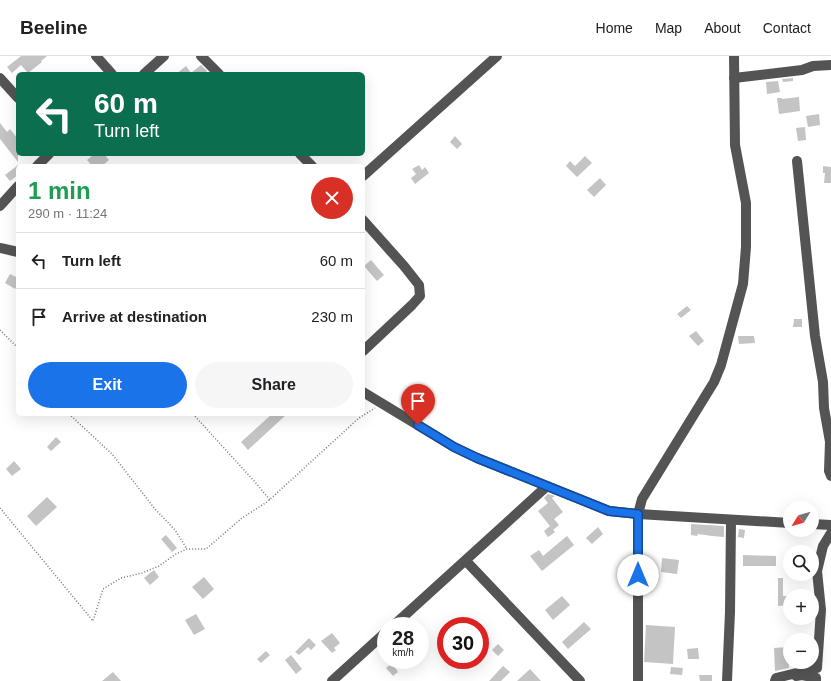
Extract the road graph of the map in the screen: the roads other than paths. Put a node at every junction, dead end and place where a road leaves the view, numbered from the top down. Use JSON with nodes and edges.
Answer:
{"nodes":[{"id":1,"x":96,"y":56,"type":"edge"},
{"id":2,"x":164,"y":56,"type":"edge"},
{"id":3,"x":201,"y":56,"type":"edge"},
{"id":4,"x":497,"y":56,"type":"edge"},
{"id":5,"x":734,"y":56,"type":"edge"},
{"id":6,"x":831,"y":65,"type":"edge"},
{"id":7,"x":110,"y":72,"type":"edge"},
{"id":8,"x":146,"y":72,"type":"edge"},
{"id":9,"x":217,"y":72,"type":"edge"},
{"id":10,"x":0,"y":78,"type":"edge"},
{"id":11,"x":734,"y":78,"type":"junction"},
{"id":12,"x":16,"y":96,"type":"edge"},
{"id":13,"x":47,"y":156,"type":"edge"},
{"id":14,"x":302,"y":156,"type":"edge"},
{"id":15,"x":797,"y":161,"type":"dead end"},
{"id":16,"x":39,"y":164,"type":"edge"},
{"id":17,"x":310,"y":164,"type":"edge"},
{"id":18,"x":365,"y":174,"type":"edge"},
{"id":19,"x":16,"y":188,"type":"edge"},
{"id":20,"x":0,"y":206,"type":"edge"},
{"id":21,"x":365,"y":222,"type":"edge"},
{"id":22,"x":0,"y":248,"type":"edge"},
{"id":23,"x":16,"y":252,"type":"edge"},
{"id":24,"x":365,"y":349,"type":"edge"},
{"id":25,"x":365,"y":393,"type":"edge"},
{"id":26,"x":831,"y":476,"type":"edge"},
{"id":27,"x":548,"y":486,"type":"junction"},
{"id":28,"x":638,"y":514,"type":"junction"},
{"id":29,"x":731,"y":520,"type":"junction"},
{"id":30,"x":783,"y":523,"type":"edge"},
{"id":31,"x":819,"y":524,"type":"edge"},
{"id":32,"x":831,"y":525,"type":"edge"},
{"id":33,"x":831,"y":533,"type":"edge"},
{"id":34,"x":466,"y":561,"type":"junction"},
{"id":35,"x":403,"y":617,"type":"edge"},
{"id":36,"x":377,"y":640,"type":"edge"},
{"id":37,"x":775,"y":679,"type":"edge"},
{"id":38,"x":332,"y":681,"type":"edge"},
{"id":39,"x":580,"y":681,"type":"edge"},
{"id":40,"x":638,"y":681,"type":"edge"},
{"id":41,"x":726,"y":681,"type":"edge"},
{"id":42,"x":816,"y":681,"type":"edge"}],
"edges":[{"from":1,"to":7,"type":"street"},
{"from":2,"to":8,"type":"street"},
{"from":3,"to":9,"type":"street"},
{"from":4,"to":18,"type":"street"},
{"from":5,"to":11,"type":"street"},
{"from":6,"to":11,"type":"street"},
{"from":10,"to":12,"type":"street"},
{"from":11,"to":28,"type":"street"},
{"from":13,"to":16,"type":"street"},
{"from":14,"to":17,"type":"street"},
{"from":15,"to":26,"type":"street"},
{"from":19,"to":20,"type":"street"},
{"from":21,"to":24,"type":"street"},
{"from":22,"to":23,"type":"street"},
{"from":25,"to":27,"type":"street"},
{"from":27,"to":28,"type":"street"},
{"from":27,"to":34,"type":"street"},
{"from":28,"to":29,"type":"street"},
{"from":28,"to":40,"type":"street"},
{"from":29,"to":30,"type":"street"},
{"from":29,"to":41,"type":"street"},
{"from":31,"to":32,"type":"street"},
{"from":33,"to":37,"type":"street"},
{"from":34,"to":35,"type":"street"},
{"from":34,"to":39,"type":"street"},
{"from":36,"to":38,"type":"street"},
{"from":37,"to":42,"type":"street"}]}
